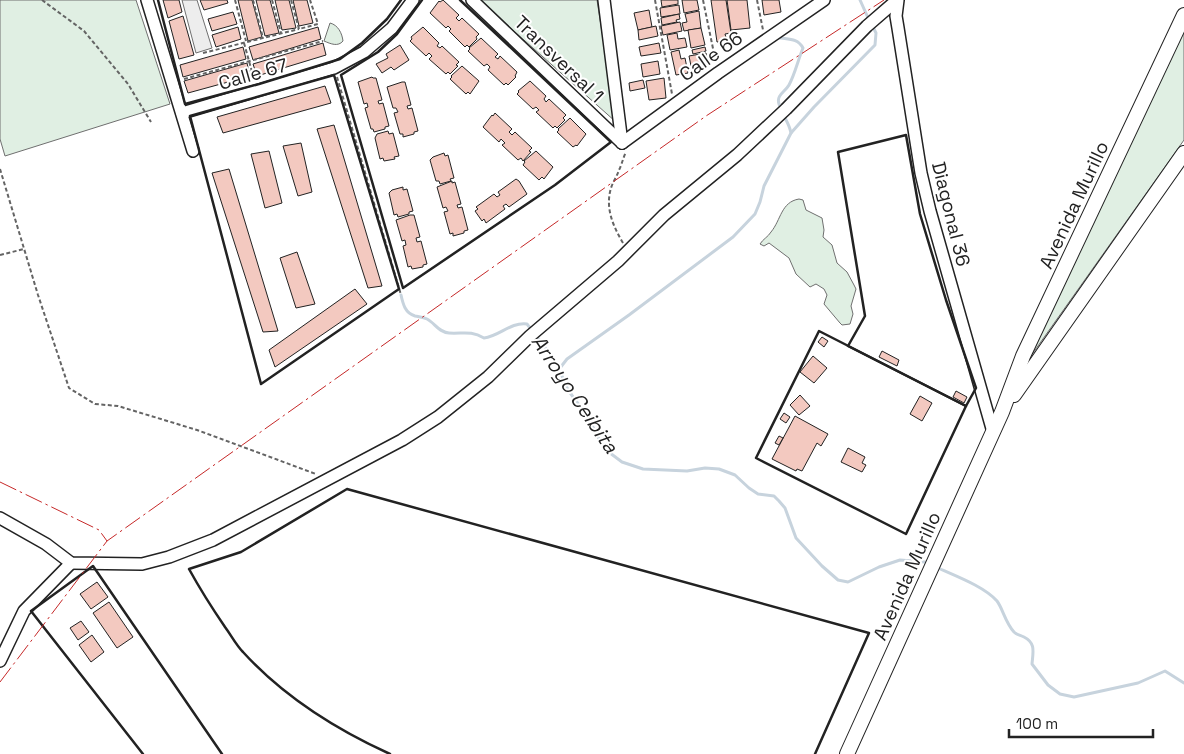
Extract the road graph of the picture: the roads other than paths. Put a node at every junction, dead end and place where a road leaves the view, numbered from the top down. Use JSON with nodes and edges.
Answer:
{"nodes":[{"id":1,"x":147,"y":0,"type":"edge"},
{"id":2,"x":413,"y":0,"type":"edge"},
{"id":3,"x":472,"y":0,"type":"edge"},
{"id":4,"x":604,"y":0,"type":"edge"},
{"id":5,"x":824,"y":0,"type":"edge"},
{"id":6,"x":898,"y":0,"type":"edge"},
{"id":7,"x":1184,"y":15,"type":"edge"},
{"id":8,"x":182,"y":113,"type":"junction"},
{"id":9,"x":626,"y":140,"type":"junction"},
{"id":10,"x":193,"y":151,"type":"dead end"},
{"id":11,"x":1184,"y":153,"type":"edge"},
{"id":12,"x":1002,"y":412,"type":"junction"},
{"id":13,"x":993,"y":432,"type":"junction"},
{"id":14,"x":0,"y":518,"type":"edge"},
{"id":15,"x":71,"y":563,"type":"junction"},
{"id":16,"x":0,"y":661,"type":"edge"},
{"id":17,"x":847,"y":754,"type":"edge"}],
"edges":[{"from":1,"to":8,"type":"street"},
{"from":2,"to":8,"type":"street","name":"Calle 67"},
{"from":3,"to":9,"type":"street","name":"Transversal 1"},
{"from":4,"to":9,"type":"street"},
{"from":5,"to":9,"type":"street","name":"Calle 66"},
{"from":6,"to":13,"type":"street","name":"Diagonal 36"},
{"from":6,"to":15,"type":"street"},
{"from":7,"to":12,"type":"main road","name":"Avenida Murillo"},
{"from":8,"to":10,"type":"street"},
{"from":11,"to":12,"type":"main road","name":"Avenida Murillo"},
{"from":12,"to":13,"type":"main road","name":"Avenida Murillo"},
{"from":13,"to":17,"type":"main road","name":"Avenida Murillo"},
{"from":14,"to":15,"type":"street"},
{"from":15,"to":16,"type":"street"}]}
